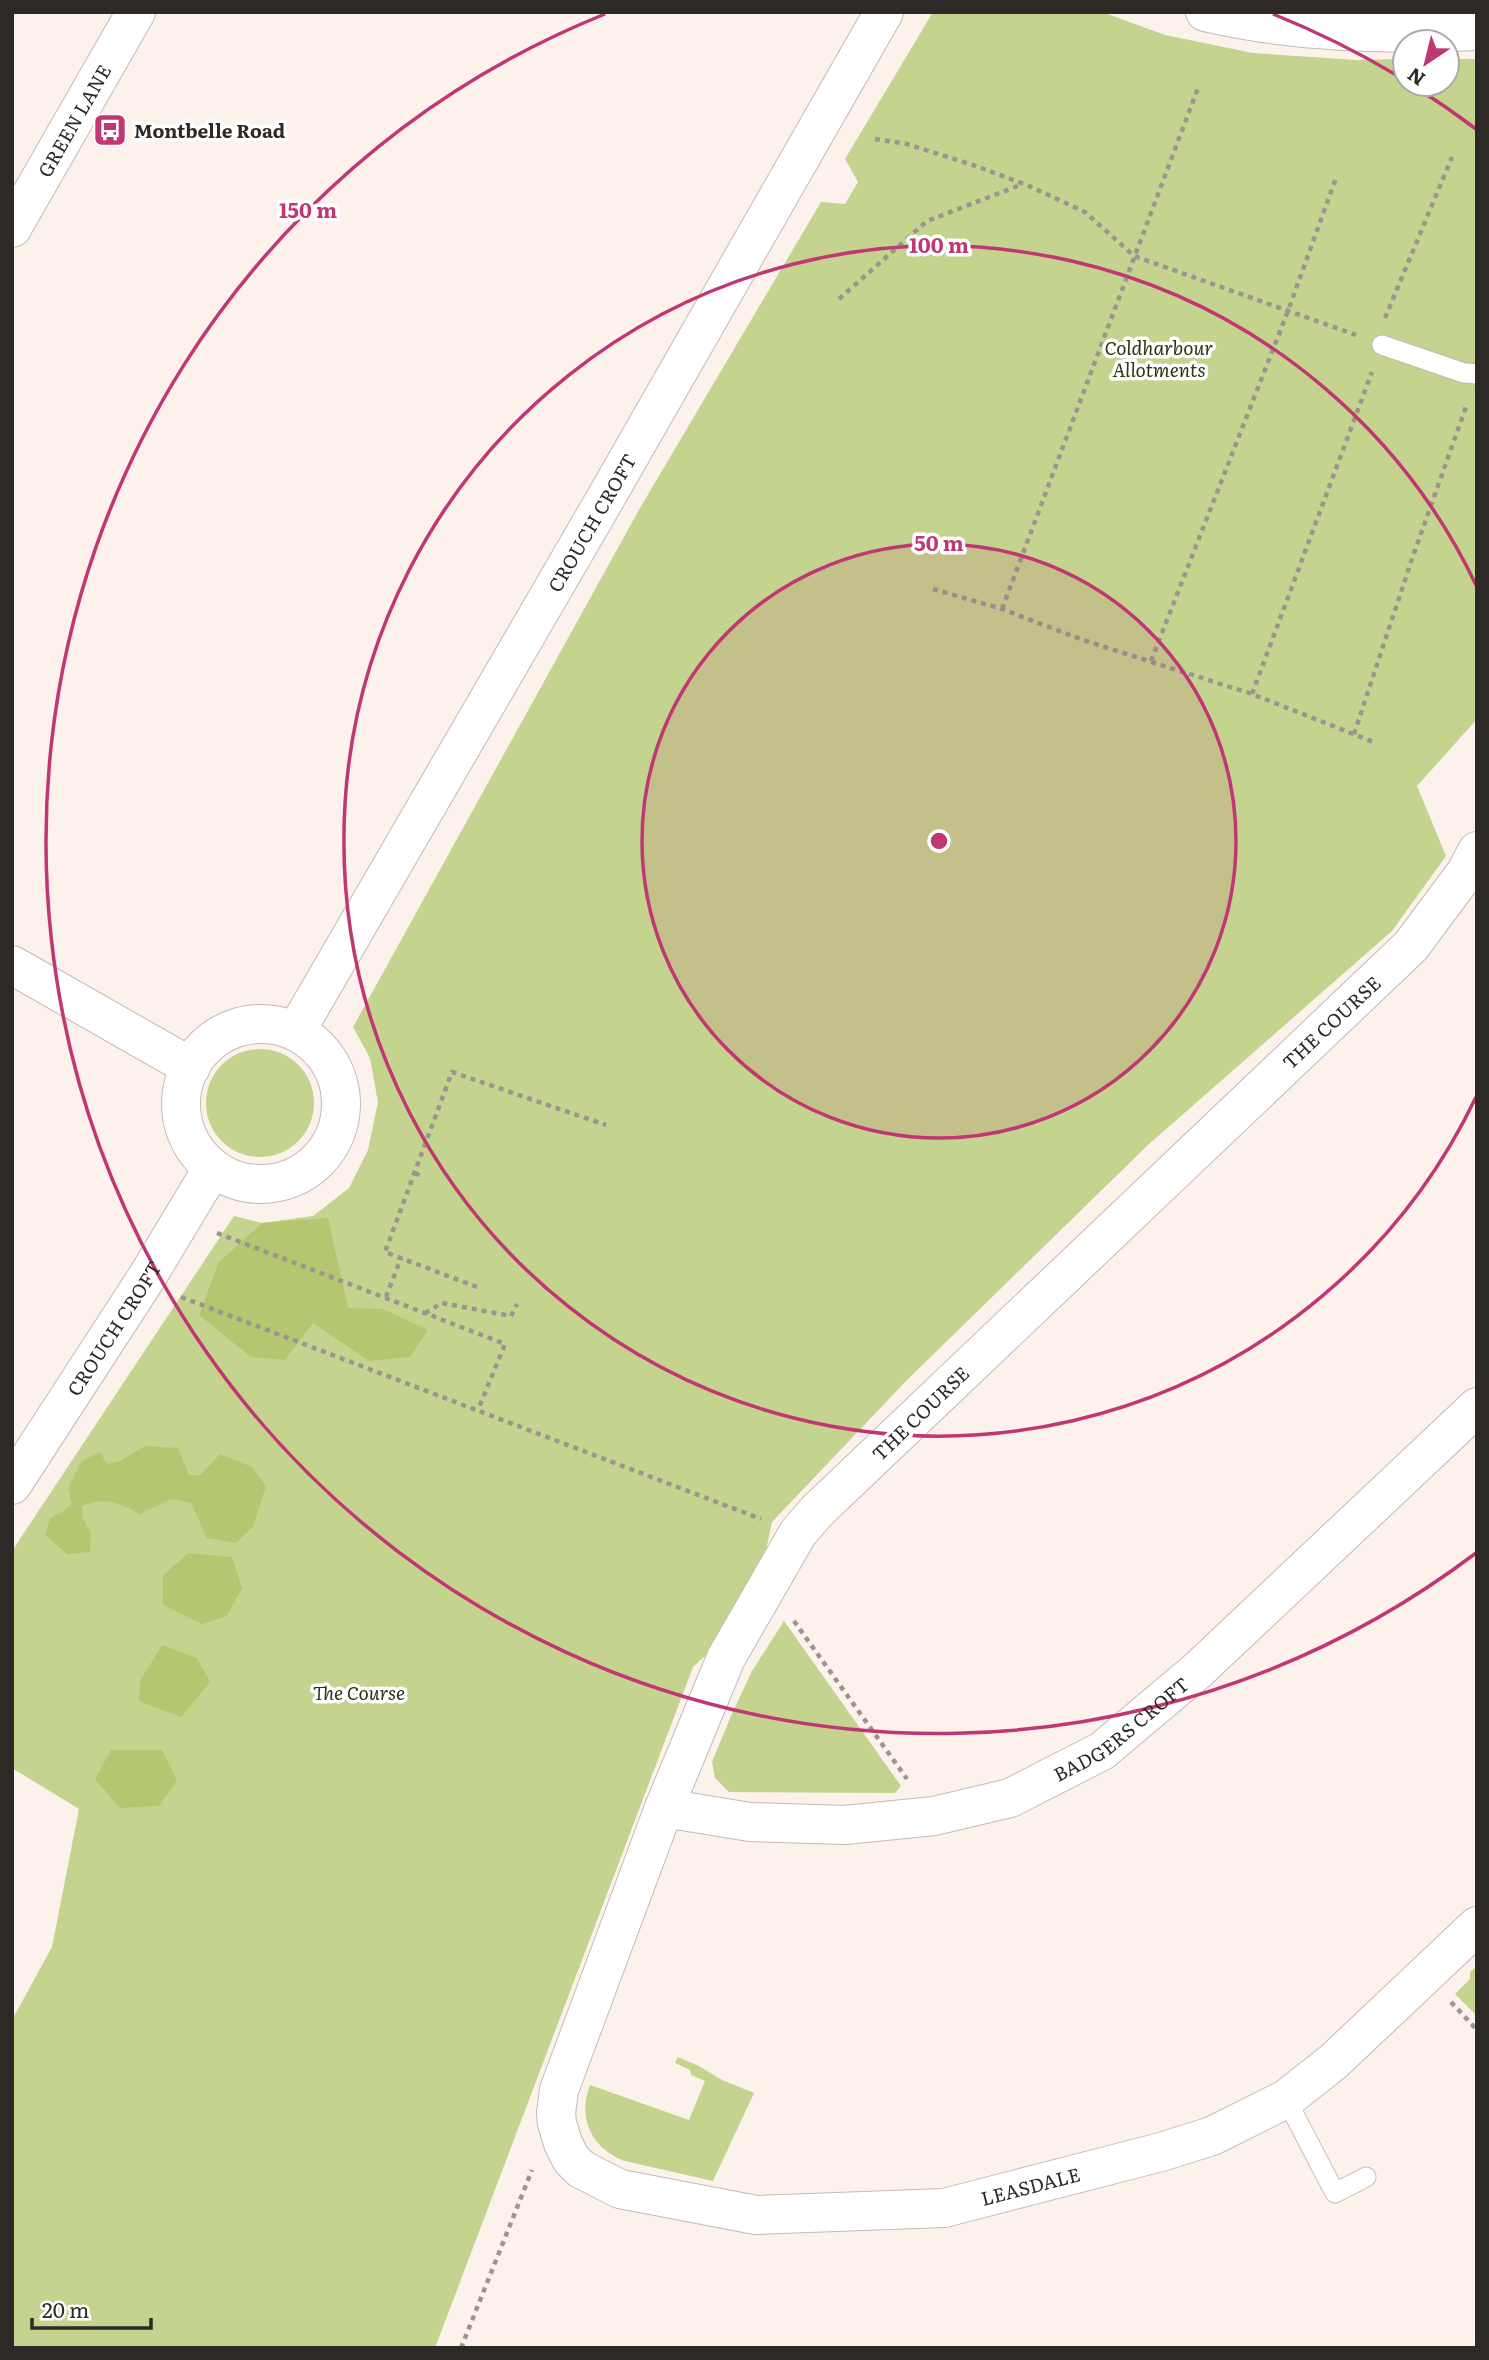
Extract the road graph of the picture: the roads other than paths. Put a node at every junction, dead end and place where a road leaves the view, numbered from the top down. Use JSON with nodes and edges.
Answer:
{"nodes":[{"id":1,"x":136,"y":12,"type":"edge"},
{"id":2,"x":884,"y":12,"type":"edge"},
{"id":3,"x":1205,"y":12,"type":"edge"},
{"id":4,"x":1437,"y":22,"type":"edge"},
{"id":5,"x":1477,"y":30,"type":"edge"},
{"id":6,"x":12,"y":228,"type":"edge"},
{"id":7,"x":1379,"y":343,"type":"road end"},
{"id":8,"x":1477,"y":374,"type":"edge"},
{"id":9,"x":1477,"y":851,"type":"edge"},
{"id":10,"x":12,"y":965,"type":"edge"},
{"id":11,"x":296,"y":1031,"type":"junction"},
{"id":12,"x":191,"y":1067,"type":"junction"},
{"id":13,"x":212,"y":1169,"type":"junction"},
{"id":14,"x":1477,"y":1407,"type":"edge"},
{"id":15,"x":12,"y":1485,"type":"edge"},
{"id":16,"x":664,"y":1808,"type":"junction"},
{"id":17,"x":1477,"y":1926,"type":"edge"},
{"id":18,"x":1286,"y":2099,"type":"junction"},
{"id":19,"x":557,"y":2105,"type":"joint"},
{"id":20,"x":1366,"y":2177,"type":"dead end"}],
"edges":[{"from":1,"to":6,"type":"street","name":"GREEN LANE"},
{"from":2,"to":11,"type":"street","name":"CROUCH CROFT"},
{"from":3,"to":4,"type":"street"},
{"from":4,"to":5,"type":"street"},
{"from":7,"to":8,"type":"lane"},
{"from":9,"to":16,"type":"street","name":"THE COURSE"},
{"from":10,"to":12,"type":"street"},
{"from":11,"to":12,"type":"street"},
{"from":11,"to":13,"type":"street"},
{"from":12,"to":13,"type":"street"},
{"from":13,"to":15,"type":"street","name":"CROUCH CROFT"},
{"from":14,"to":16,"type":"street","name":"BADGERS CROFT"},
{"from":16,"to":19,"type":"street","name":"THE COURSE"},
{"from":17,"to":18,"type":"street","name":"LEASDALE"},
{"from":18,"to":19,"type":"street","name":"LEASDALE"},
{"from":18,"to":20,"type":"lane"}]}
